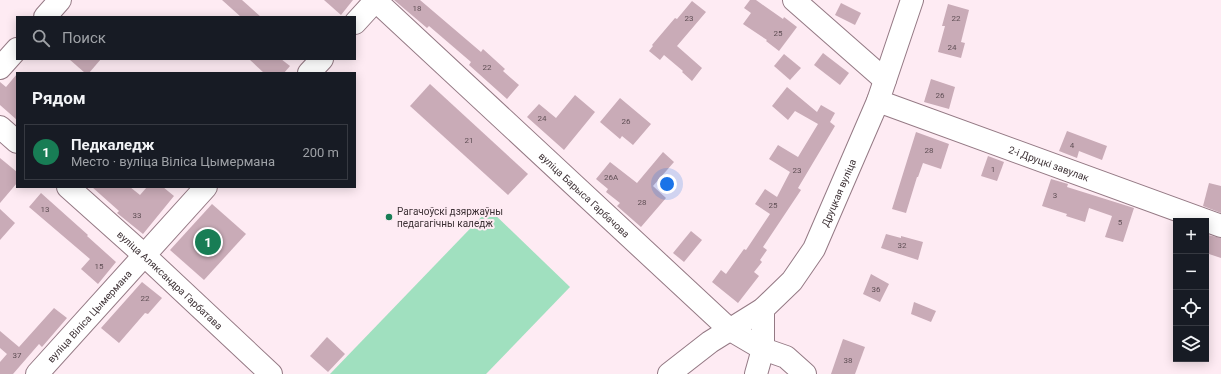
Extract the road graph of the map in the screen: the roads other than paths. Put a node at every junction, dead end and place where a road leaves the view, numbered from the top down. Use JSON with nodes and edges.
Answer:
{"nodes":[{"id":1,"x":60,"y":0,"type":"edge"},
{"id":2,"x":375,"y":0,"type":"edge"},
{"id":3,"x":794,"y":0,"type":"edge"},
{"id":4,"x":912,"y":0,"type":"edge"},
{"id":5,"x":46,"y":16,"type":"edge"},
{"id":6,"x":356,"y":22,"type":"edge"},
{"id":7,"x":16,"y":49,"type":"edge"},
{"id":8,"x":321,"y":60,"type":"edge"},
{"id":9,"x":0,"y":68,"type":"edge"},
{"id":10,"x":310,"y":72,"type":"edge"},
{"id":11,"x":885,"y":80,"type":"junction"},
{"id":12,"x":878,"y":102,"type":"junction"},
{"id":13,"x":0,"y":127,"type":"edge"},
{"id":14,"x":16,"y":141,"type":"edge"},
{"id":15,"x":69,"y":188,"type":"edge"},
{"id":16,"x":205,"y":188,"type":"edge"},
{"id":17,"x":1221,"y":226,"type":"edge"},
{"id":18,"x":144,"y":255,"type":"junction"},
{"id":19,"x":763,"y":310,"type":"junction"},
{"id":20,"x":729,"y":329,"type":"junction"},
{"id":21,"x":763,"y":349,"type":"junction"},
{"id":22,"x":37,"y":374,"type":"edge"},
{"id":23,"x":271,"y":374,"type":"edge"},
{"id":24,"x":669,"y":374,"type":"edge"},
{"id":25,"x":756,"y":374,"type":"edge"},
{"id":26,"x":805,"y":374,"type":"edge"}],
"edges":[{"from":1,"to":5,"type":"street"},
{"from":2,"to":6,"type":"street"},
{"from":2,"to":20,"type":"street","name":"вуліца Барыса Гарбачова"},
{"from":3,"to":11,"type":"street"},
{"from":4,"to":11,"type":"street","name":"Друцкая вуліца"},
{"from":7,"to":9,"type":"street"},
{"from":8,"to":10,"type":"street"},
{"from":11,"to":12,"type":"street","name":"Друцкая вуліца"},
{"from":12,"to":17,"type":"street","name":"2-і Друцкі завулак"},
{"from":12,"to":19,"type":"street","name":"Друцкая вуліца"},
{"from":13,"to":14,"type":"street"},
{"from":15,"to":18,"type":"street","name":"вуліца Аляксандра Гарбатава"},
{"from":16,"to":18,"type":"street","name":"вуліца Віліса Цымермана"},
{"from":18,"to":22,"type":"street","name":"вуліца Віліса Цымермана"},
{"from":18,"to":23,"type":"street","name":"вуліца Аляксандра Гарбатава"},
{"from":19,"to":20,"type":"street","name":"Друцкая вуліца"},
{"from":19,"to":21,"type":"street"},
{"from":20,"to":21,"type":"street","name":"вуліца Барыса Гарбачова"},
{"from":20,"to":24,"type":"street","name":"Друцкая вуліца"},
{"from":21,"to":25,"type":"street"},
{"from":21,"to":26,"type":"street","name":"вуліца Барыса Гарбачова"}]}
